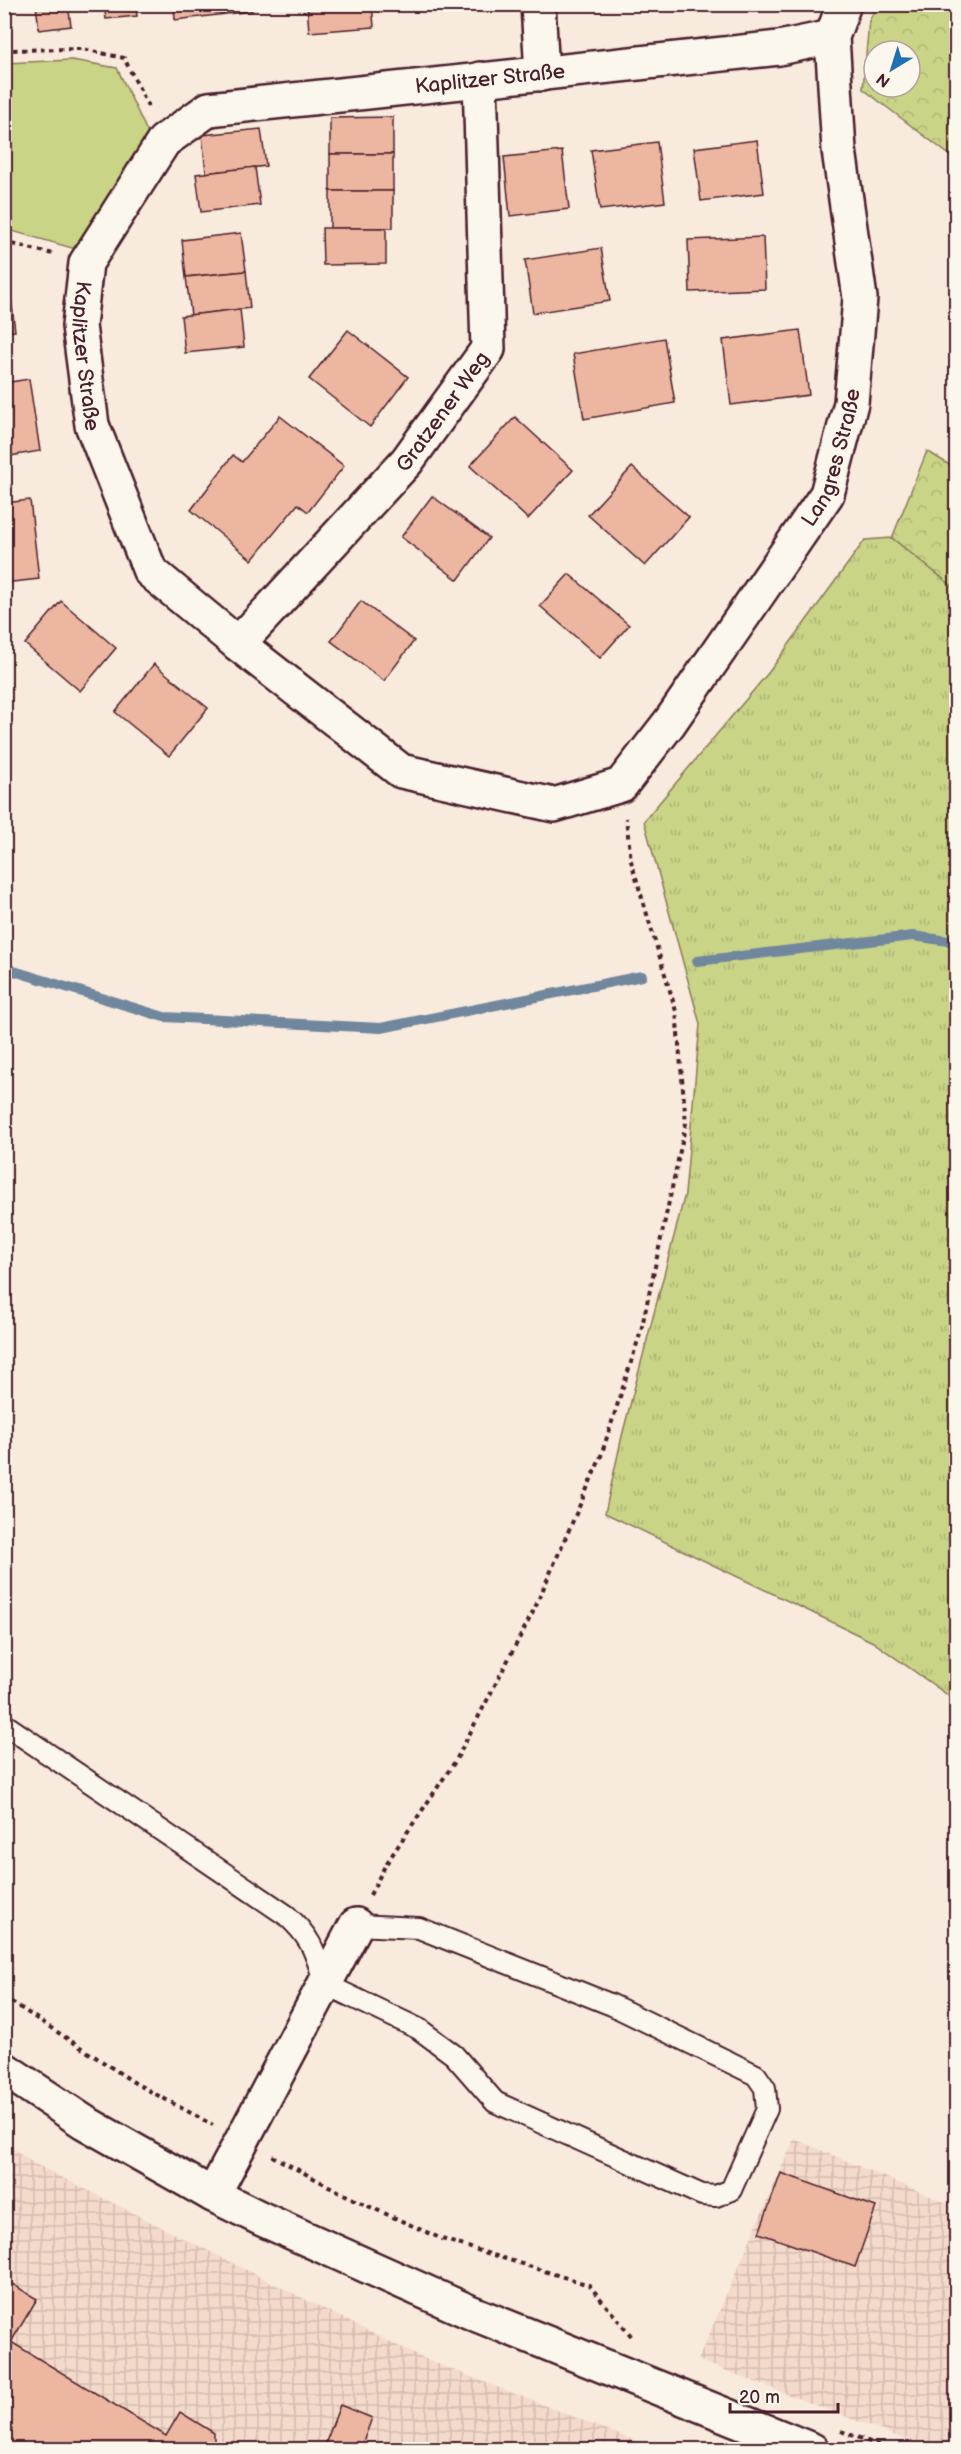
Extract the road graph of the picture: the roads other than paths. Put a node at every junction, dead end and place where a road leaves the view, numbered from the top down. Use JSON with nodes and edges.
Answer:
{"nodes":[{"id":1,"x":538,"y":4,"type":"edge"},
{"id":2,"x":844,"y":4,"type":"edge"},
{"id":3,"x":832,"y":37,"type":"junction"},
{"id":4,"x":542,"y":75,"type":"junction"},
{"id":5,"x":480,"y":79,"type":"junction"},
{"id":6,"x":238,"y":644,"type":"junction"},
{"id":7,"x":554,"y":805,"type":"joint"},
{"id":8,"x":4,"y":1724,"type":"edge"},
{"id":9,"x":356,"y":1926,"type":"joint"},
{"id":10,"x":325,"y":1984,"type":"junction"},
{"id":11,"x":4,"y":2069,"type":"edge"},
{"id":12,"x":213,"y":2195,"type":"junction"},
{"id":13,"x":824,"y":2439,"type":"edge"}],
"edges":[{"from":1,"to":4,"type":"street"},
{"from":2,"to":3,"type":"street","name":"Langres Straße"},
{"from":3,"to":4,"type":"street","name":"Kaplitzer Straße"},
{"from":3,"to":7,"type":"street","name":"Langres Straße"},
{"from":4,"to":5,"type":"street","name":"Kaplitzer Straße"},
{"from":5,"to":6,"type":"street","name":"Gratzener Weg"},
{"from":5,"to":6,"type":"street","name":"Kaplitzer Straße"},
{"from":6,"to":7,"type":"street","name":"Kaplitzer Straße"},
{"from":8,"to":10,"type":"lane"},
{"from":9,"to":10,"type":"street"},
{"from":9,"to":10,"type":"lane"},
{"from":10,"to":12,"type":"street"},
{"from":11,"to":12,"type":"street"},
{"from":12,"to":13,"type":"street"}]}
